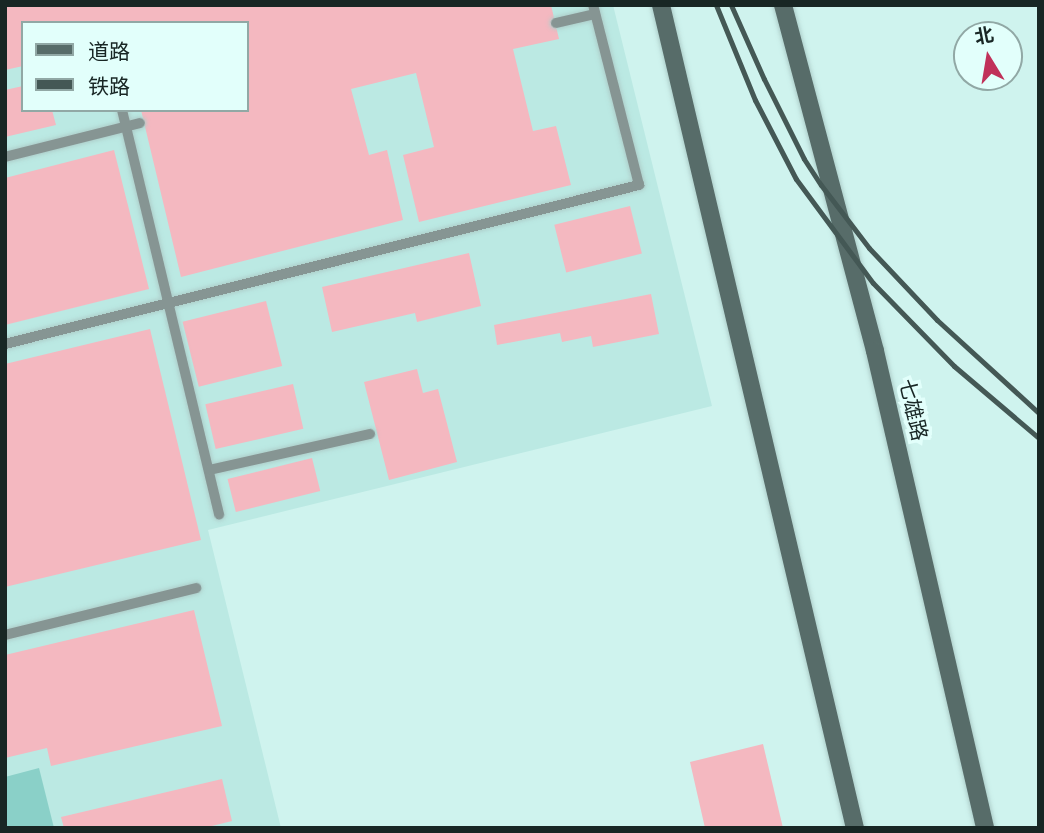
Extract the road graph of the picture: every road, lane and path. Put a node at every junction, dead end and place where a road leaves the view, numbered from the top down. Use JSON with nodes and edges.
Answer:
{"nodes":[{"id":1,"x":661,"y":5,"type":"edge"},
{"id":2,"x":783,"y":5,"type":"edge"},
{"id":3,"x":594,"y":9,"type":"edge"},
{"id":4,"x":556,"y":23,"type":"dead end"},
{"id":5,"x":122,"y":112,"type":"edge"},
{"id":6,"x":140,"y":124,"type":"dead end"},
{"id":7,"x":126,"y":127,"type":"junction"},
{"id":8,"x":5,"y":157,"type":"edge"},
{"id":9,"x":169,"y":303,"type":"junction"},
{"id":10,"x":5,"y":344,"type":"edge"},
{"id":11,"x":370,"y":434,"type":"dead end"},
{"id":12,"x":209,"y":470,"type":"junction"},
{"id":13,"x":219,"y":515,"type":"dead end"},
{"id":14,"x":197,"y":588,"type":"dead end"},
{"id":15,"x":5,"y":635,"type":"edge"},
{"id":16,"x":855,"y":828,"type":"edge"},
{"id":17,"x":985,"y":828,"type":"edge"}],
"edges":[{"from":1,"to":16,"type":"street"},
{"from":2,"to":17,"type":"street","name":"七雄路"},
{"from":3,"to":4,"type":"lane"},
{"from":3,"to":9,"type":"lane"},
{"from":5,"to":7,"type":"lane"},
{"from":6,"to":7,"type":"lane"},
{"from":7,"to":8,"type":"lane"},
{"from":7,"to":9,"type":"lane"},
{"from":9,"to":10,"type":"lane"},
{"from":9,"to":12,"type":"lane"},
{"from":11,"to":12,"type":"lane"},
{"from":12,"to":13,"type":"lane"},
{"from":14,"to":15,"type":"lane"}]}
